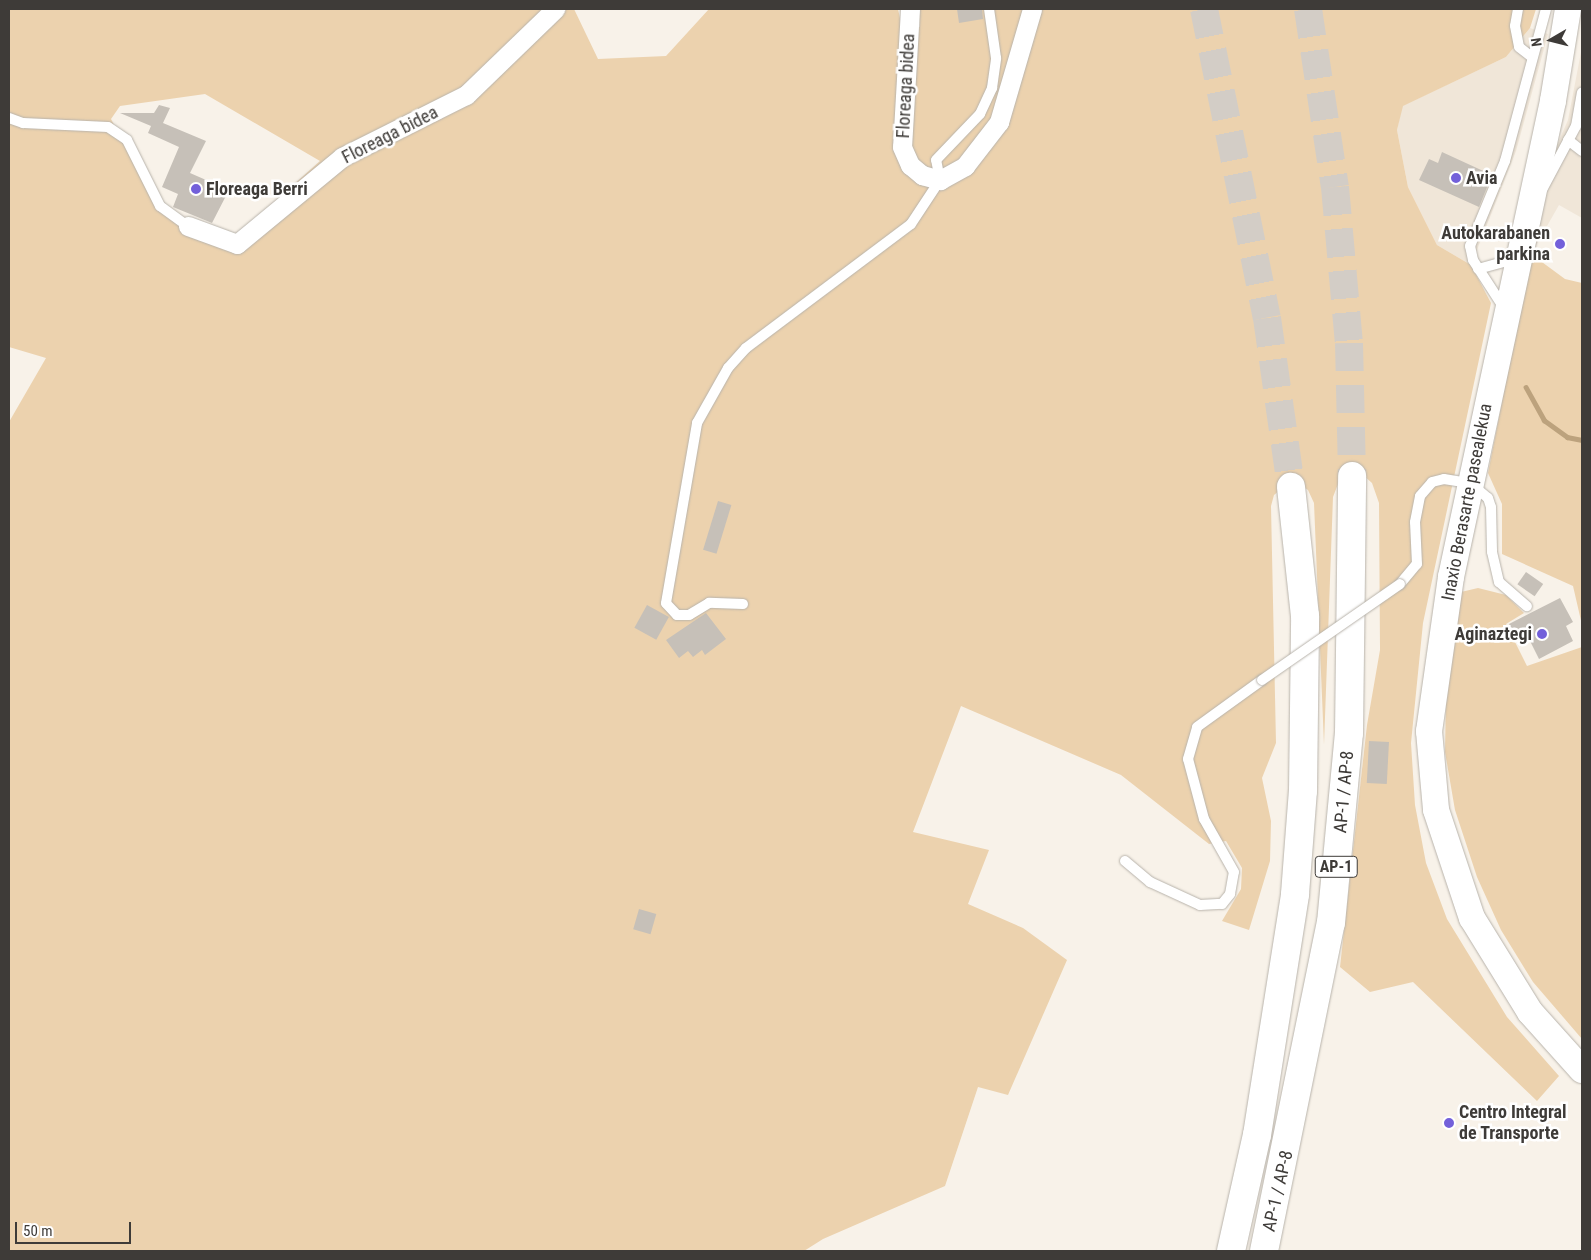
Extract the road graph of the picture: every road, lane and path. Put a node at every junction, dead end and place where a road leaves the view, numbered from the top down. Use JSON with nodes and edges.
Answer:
{"nodes":[{"id":1,"x":555,"y":9,"type":"edge"},
{"id":2,"x":910,"y":9,"type":"edge"},
{"id":3,"x":989,"y":9,"type":"edge"},
{"id":4,"x":1032,"y":9,"type":"edge"},
{"id":5,"x":1518,"y":9,"type":"edge"},
{"id":6,"x":1546,"y":9,"type":"edge"},
{"id":7,"x":1568,"y":9,"type":"edge"},
{"id":8,"x":1532,"y":57,"type":"junction"},
{"id":9,"x":1582,"y":93,"type":"edge"},
{"id":10,"x":9,"y":118,"type":"edge"},
{"id":11,"x":1568,"y":140,"type":"junction"},
{"id":12,"x":1582,"y":151,"type":"edge"},
{"id":13,"x":940,"y":180,"type":"junction"},
{"id":14,"x":1526,"y":217,"type":"junction"},
{"id":15,"x":188,"y":226,"type":"joint"},
{"id":16,"x":1518,"y":258,"type":"junction"},
{"id":17,"x":1478,"y":269,"type":"junction"},
{"id":18,"x":1507,"y":312,"type":"junction"},
{"id":19,"x":1352,"y":476,"type":"tunnel mouth"},
{"id":20,"x":1470,"y":483,"type":"junction"},
{"id":21,"x":1291,"y":487,"type":"tunnel mouth"},
{"id":22,"x":743,"y":604,"type":"dead end"},
{"id":23,"x":1527,"y":606,"type":"dead end"},
{"id":24,"x":1125,"y":861,"type":"dead end"},
{"id":25,"x":1312,"y":1023,"type":"junction"},
{"id":26,"x":1582,"y":1070,"type":"edge"},
{"id":27,"x":1231,"y":1251,"type":"edge"},
{"id":28,"x":1264,"y":1251,"type":"edge"},
{"id":29,"x":1281,"y":1251,"type":"edge"}],
"edges":[{"from":1,"to":15,"type":"street","name":"Floreaga bidea"},
{"from":2,"to":13,"type":"street","name":"Floreaga bidea"},
{"from":3,"to":13,"type":"lane"},
{"from":4,"to":13,"type":"street"},
{"from":5,"to":8,"type":"lane"},
{"from":6,"to":8,"type":"lane"},
{"from":7,"to":14,"type":"main road","name":"Inaxio Berasarte pasealekua"},
{"from":8,"to":17,"type":"lane"},
{"from":9,"to":11,"type":"lane"},
{"from":10,"to":15,"type":"lane"},
{"from":11,"to":12,"type":"lane"},
{"from":11,"to":14,"type":"lane"},
{"from":13,"to":22,"type":"lane"},
{"from":14,"to":16,"type":"main road","name":"Inaxio Berasarte pasealekua"},
{"from":16,"to":17,"type":"lane"},
{"from":16,"to":18,"type":"main road","name":"Inaxio Berasarte pasealekua"},
{"from":17,"to":18,"type":"lane"},
{"from":18,"to":20,"type":"main road","name":"Inaxio Berasarte pasealekua"},
{"from":19,"to":25,"type":"highway","name":"AP-1 / AP-8","number":"AP-1"},
{"from":20,"to":23,"type":"lane"},
{"from":20,"to":24,"type":"lane","bridge":true},
{"from":20,"to":26,"type":"main road","name":"Inaxio Berasarte pasealekua"},
{"from":21,"to":27,"type":"highway","name":"AP-1 / AP-8","number":"AP-1"},
{"from":25,"to":28,"type":"highway","name":"AP-1 / AP-8","number":"AP-1"},
{"from":25,"to":29,"type":"highway"}]}
